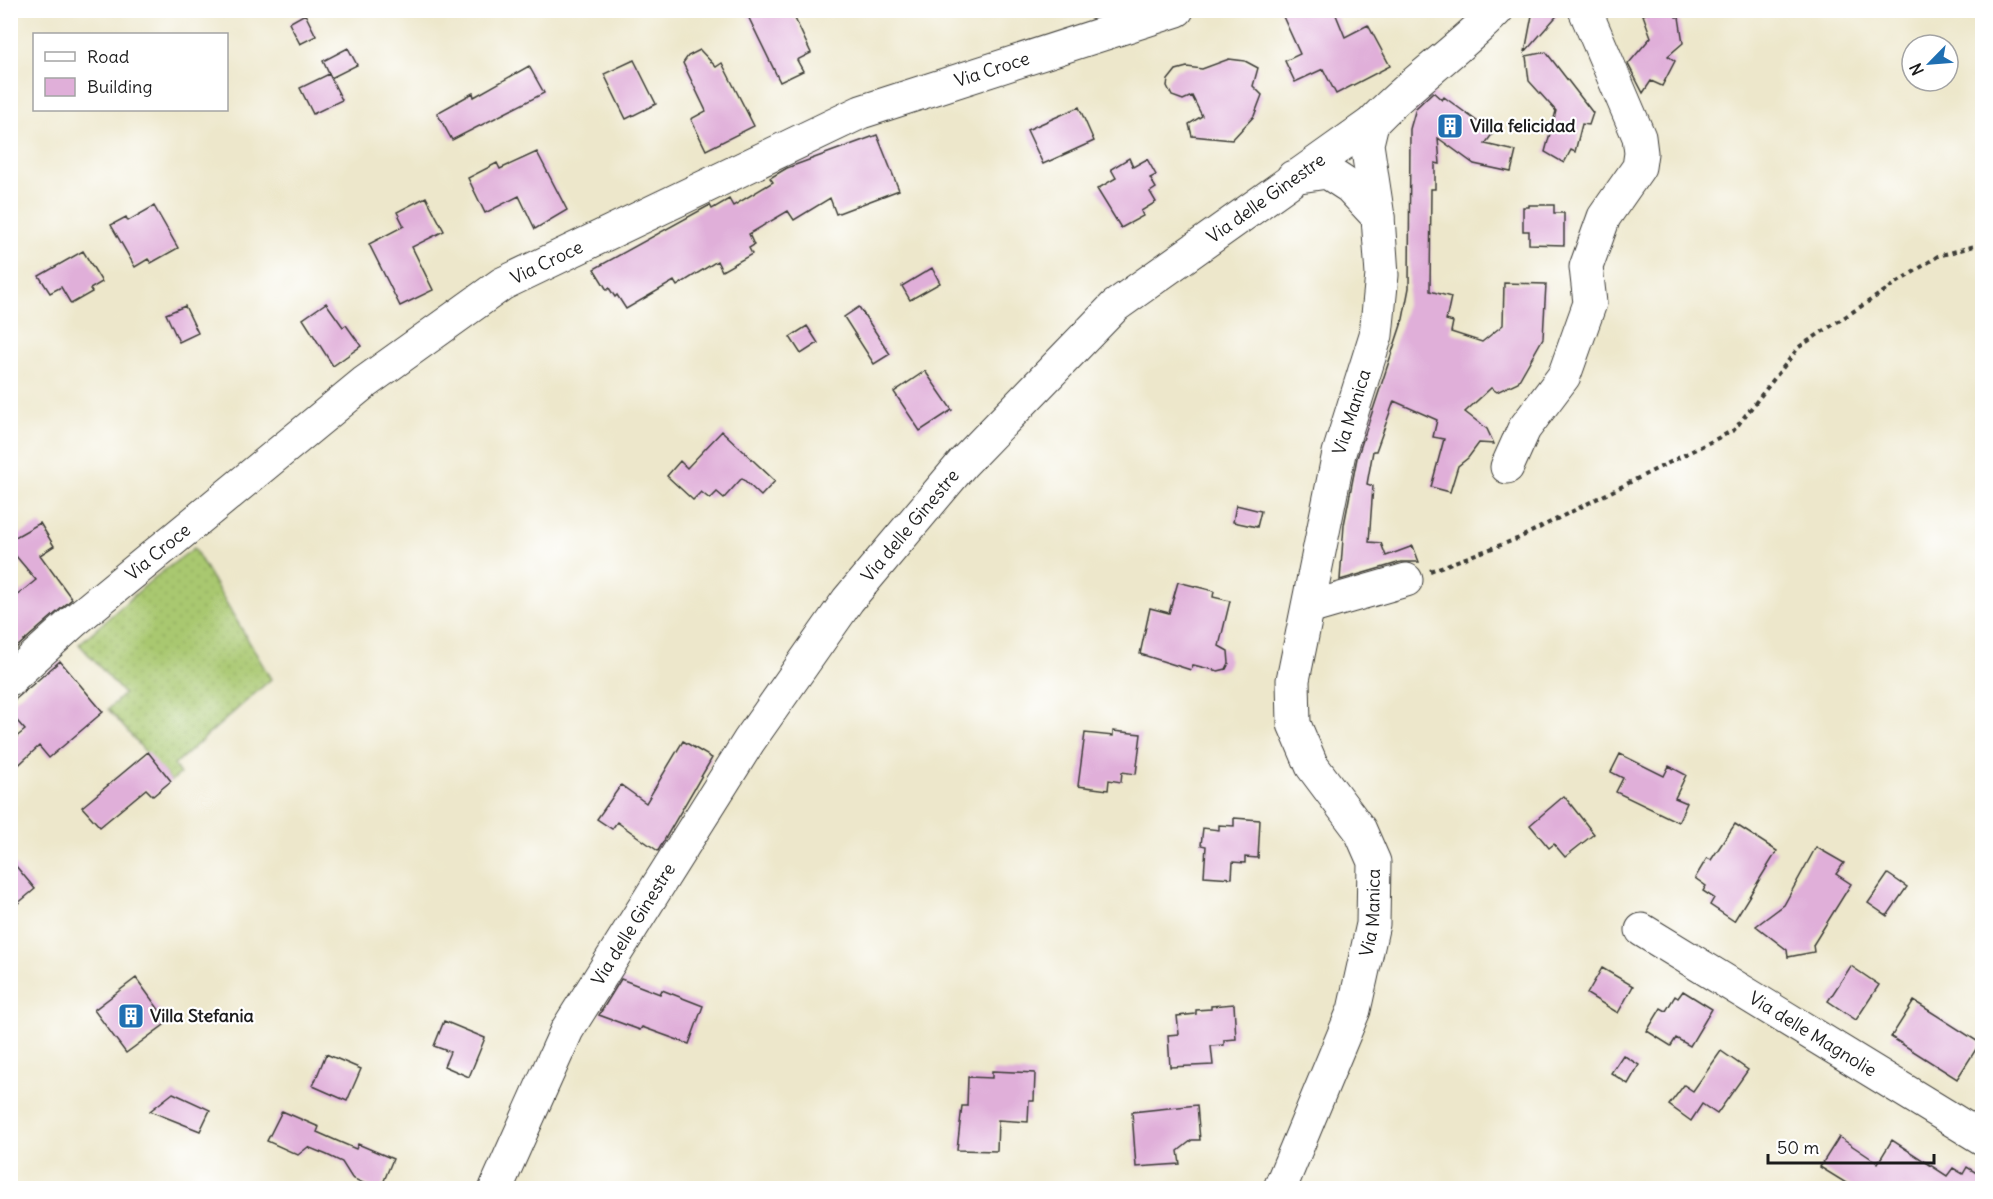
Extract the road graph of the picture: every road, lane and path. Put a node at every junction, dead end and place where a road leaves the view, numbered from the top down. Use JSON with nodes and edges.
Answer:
{"nodes":[{"id":1,"x":1177,"y":10,"type":"edge"},
{"id":2,"x":1497,"y":10,"type":"edge"},
{"id":3,"x":1585,"y":10,"type":"edge"},
{"id":4,"x":1372,"y":123,"type":"junction"},
{"id":5,"x":1293,"y":177,"type":"junction"},
{"id":6,"x":1378,"y":217,"type":"junction"},
{"id":7,"x":1983,"y":244,"type":"edge"},
{"id":8,"x":1507,"y":467,"type":"dead end"},
{"id":9,"x":1406,"y":580,"type":"joint"},
{"id":10,"x":1309,"y":608,"type":"junction"},
{"id":11,"x":10,"y":679,"type":"edge"},
{"id":12,"x":1642,"y":930,"type":"dead end"},
{"id":13,"x":1983,"y":1138,"type":"edge"},
{"id":14,"x":496,"y":1188,"type":"edge"},
{"id":15,"x":1280,"y":1188,"type":"edge"}],
"edges":[{"from":1,"to":11,"type":"street","name":"Via Croce"},
{"from":2,"to":4,"type":"street","name":"Via delle Ginestre"},
{"from":3,"to":8,"type":"street"},
{"from":4,"to":5,"type":"street","name":"Via delle Ginestre"},
{"from":4,"to":6,"type":"street","name":"Via Manica"},
{"from":5,"to":6,"type":"street"},
{"from":5,"to":14,"type":"street","name":"Via delle Ginestre"},
{"from":6,"to":10,"type":"street","name":"Via Manica"},
{"from":7,"to":9,"type":"path"},
{"from":9,"to":10,"type":"street"},
{"from":10,"to":15,"type":"street","name":"Via Manica"},
{"from":12,"to":13,"type":"street","name":"Via delle Magnolie"}]}
